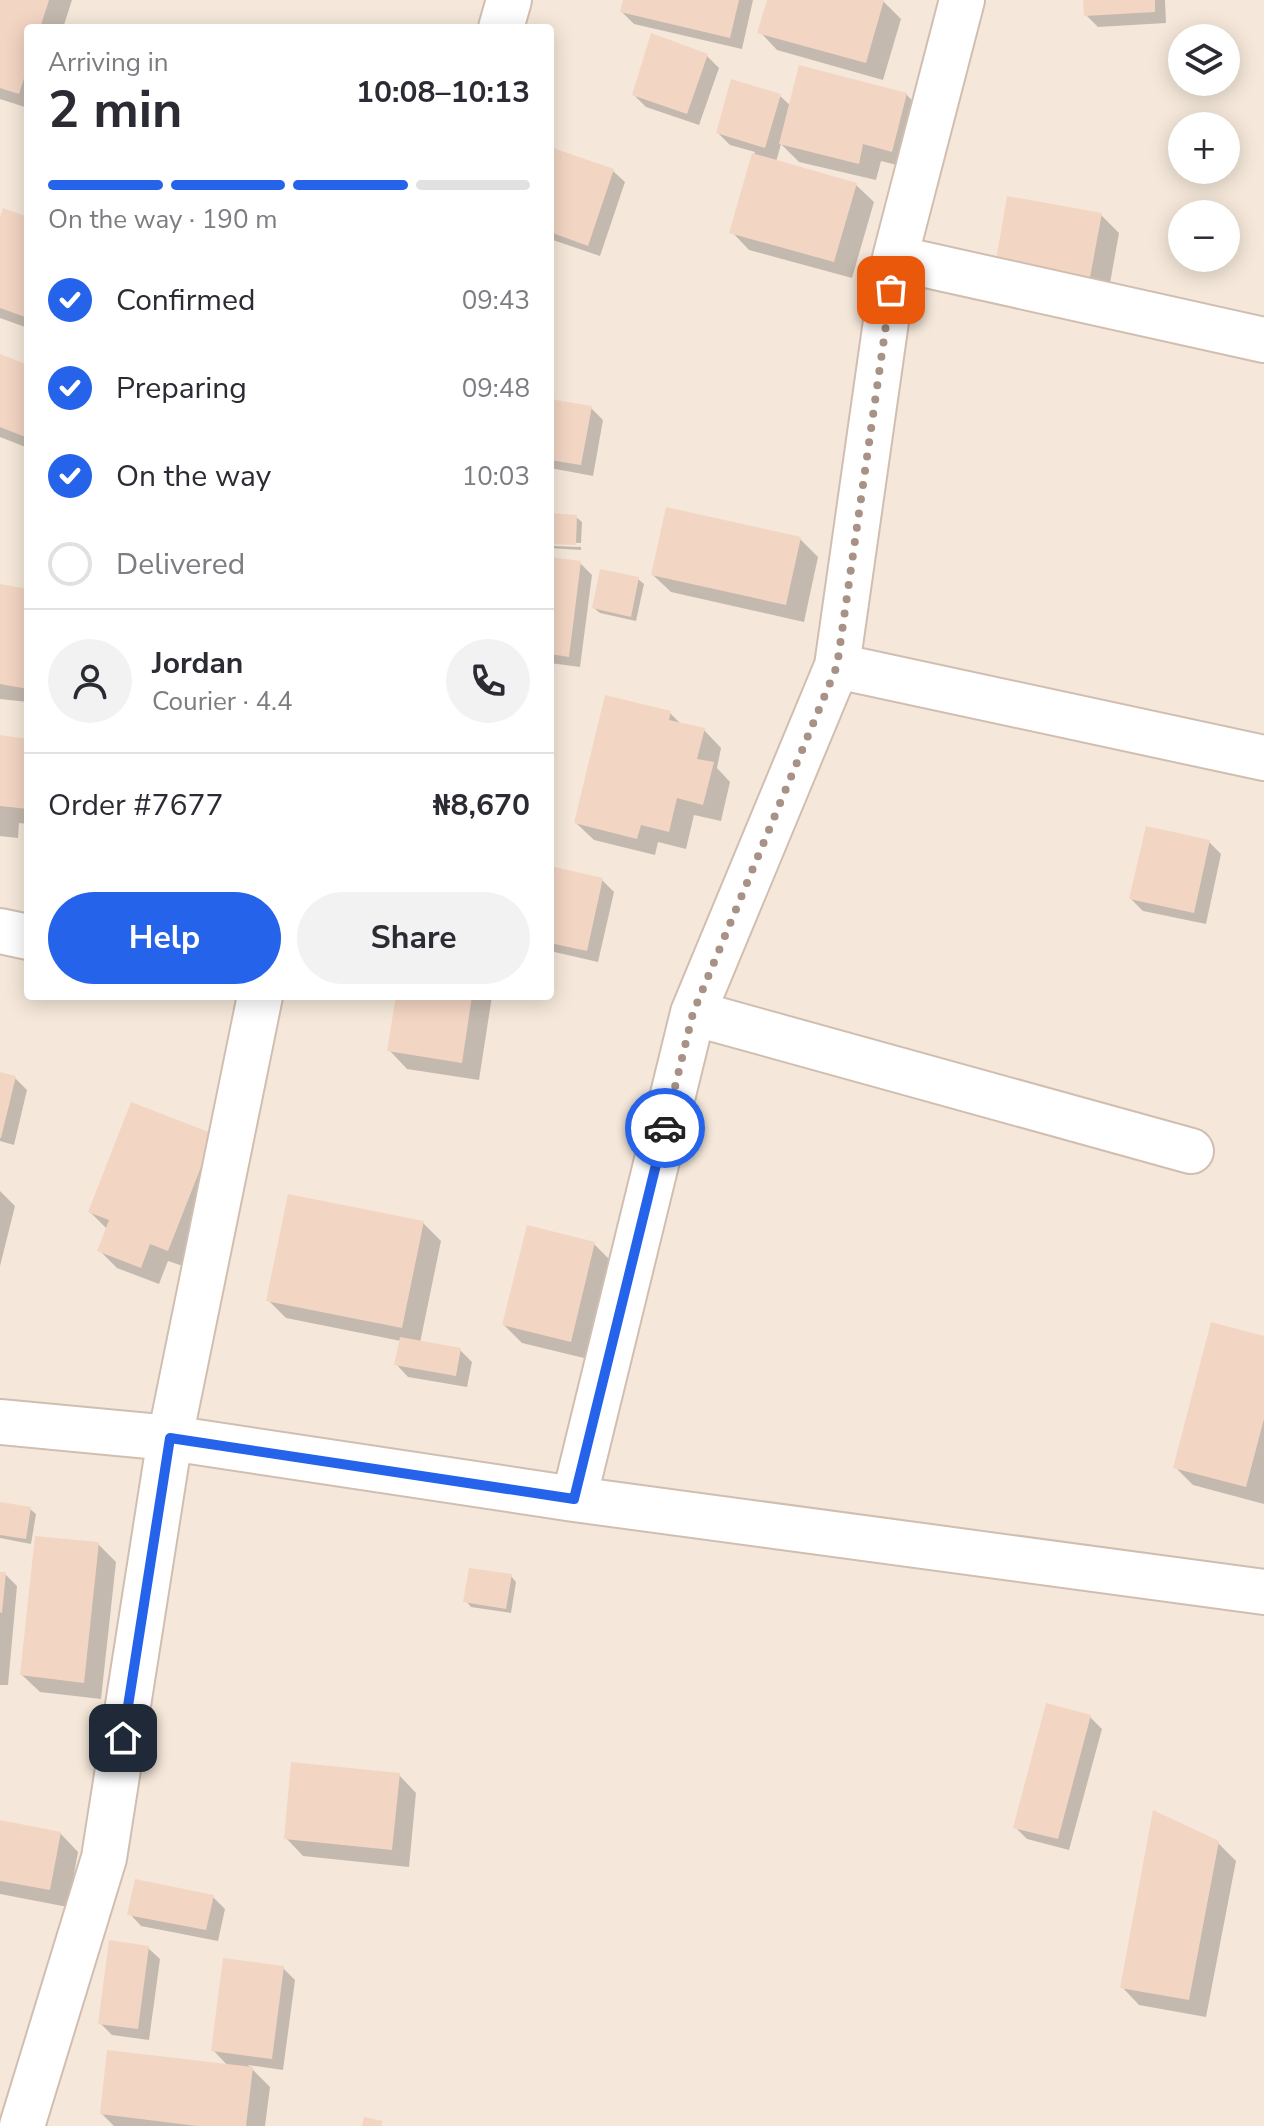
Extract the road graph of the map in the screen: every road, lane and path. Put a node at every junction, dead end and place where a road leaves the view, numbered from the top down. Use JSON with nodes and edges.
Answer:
{"nodes":[{"id":1,"x":509,"y":0,"type":"edge"},
{"id":2,"x":962,"y":0,"type":"edge"},
{"id":3,"x":502,"y":24,"type":"edge"},
{"id":4,"x":895,"y":258,"type":"junction"},
{"id":5,"x":1264,"y":340,"type":"edge"},
{"id":6,"x":837,"y":666,"type":"junction"},
{"id":7,"x":1264,"y":758,"type":"edge"},
{"id":8,"x":0,"y":931,"type":"edge"},
{"id":9,"x":24,"y":936,"type":"edge"},
{"id":10,"x":259,"y":1000,"type":"edge"},
{"id":11,"x":693,"y":1013,"type":"junction"},
{"id":12,"x":1191,"y":1151,"type":"dead end"},
{"id":13,"x":0,"y":1422,"type":"edge"},
{"id":14,"x":170,"y":1438,"type":"junction"},
{"id":15,"x":574,"y":1499,"type":"junction"},
{"id":16,"x":1264,"y":1592,"type":"edge"},
{"id":17,"x":0,"y":2124,"type":"edge"},
{"id":18,"x":8,"y":2126,"type":"edge"},
{"id":19,"x":22,"y":2126,"type":"edge"}],
"edges":[{"from":1,"to":3,"type":"street"},
{"from":2,"to":4,"type":"street"},
{"from":4,"to":5,"type":"street"},
{"from":4,"to":6,"type":"street"},
{"from":6,"to":7,"type":"street"},
{"from":6,"to":11,"type":"street"},
{"from":8,"to":9,"type":"street"},
{"from":10,"to":14,"type":"street"},
{"from":11,"to":12,"type":"street"},
{"from":11,"to":15,"type":"street"},
{"from":13,"to":14,"type":"street"},
{"from":14,"to":15,"type":"street"},
{"from":14,"to":19,"type":"street"},
{"from":15,"to":16,"type":"street"},
{"from":17,"to":18,"type":"street"}]}
